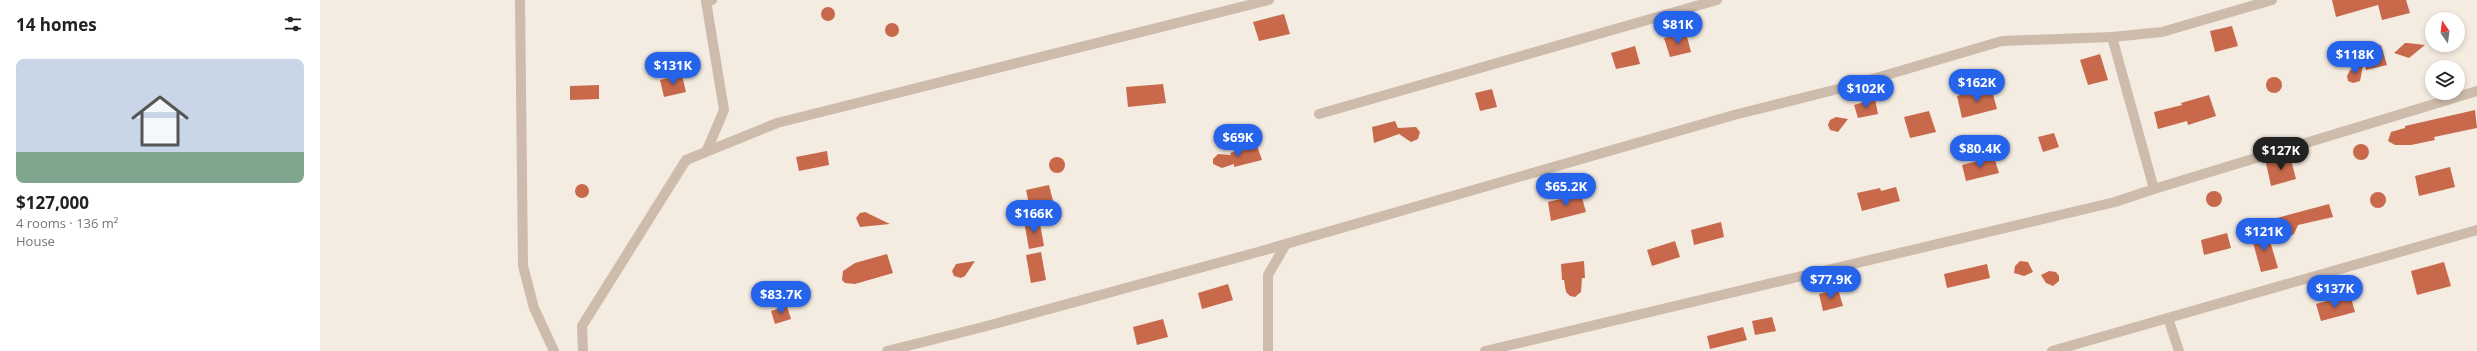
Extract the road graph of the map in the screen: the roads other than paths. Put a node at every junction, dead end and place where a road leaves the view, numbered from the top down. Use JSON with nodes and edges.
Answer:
{"nodes":[{"id":1,"x":520,"y":0,"type":"edge"},
{"id":2,"x":708,"y":0,"type":"edge"},
{"id":3,"x":1269,"y":0,"type":"edge"},
{"id":4,"x":1717,"y":0,"type":"edge"},
{"id":5,"x":2272,"y":0,"type":"edge"},
{"id":6,"x":2112,"y":37,"type":"junction"},
{"id":7,"x":2477,"y":91,"type":"edge"},
{"id":8,"x":1319,"y":114,"type":"dead end"},
{"id":9,"x":707,"y":150,"type":"junction"},
{"id":10,"x":2154,"y":189,"type":"junction"},
{"id":11,"x":2477,"y":230,"type":"edge"},
{"id":12,"x":1286,"y":244,"type":"junction"},
{"id":13,"x":2168,"y":318,"type":"junction"},
{"id":14,"x":554,"y":351,"type":"edge"},
{"id":15,"x":583,"y":351,"type":"edge"},
{"id":16,"x":887,"y":351,"type":"edge"},
{"id":17,"x":1268,"y":351,"type":"edge"},
{"id":18,"x":1485,"y":351,"type":"edge"},
{"id":19,"x":2052,"y":351,"type":"edge"},
{"id":20,"x":2179,"y":351,"type":"edge"}],
"edges":[{"from":1,"to":14,"type":"street"},
{"from":2,"to":9,"type":"street"},
{"from":3,"to":9,"type":"street"},
{"from":4,"to":8,"type":"street"},
{"from":5,"to":6,"type":"street"},
{"from":6,"to":10,"type":"street"},
{"from":6,"to":12,"type":"street"},
{"from":7,"to":10,"type":"street"},
{"from":9,"to":15,"type":"street"},
{"from":10,"to":18,"type":"street"},
{"from":11,"to":13,"type":"street"},
{"from":12,"to":16,"type":"street"},
{"from":12,"to":17,"type":"street"},
{"from":13,"to":19,"type":"street"},
{"from":13,"to":20,"type":"street"}]}
